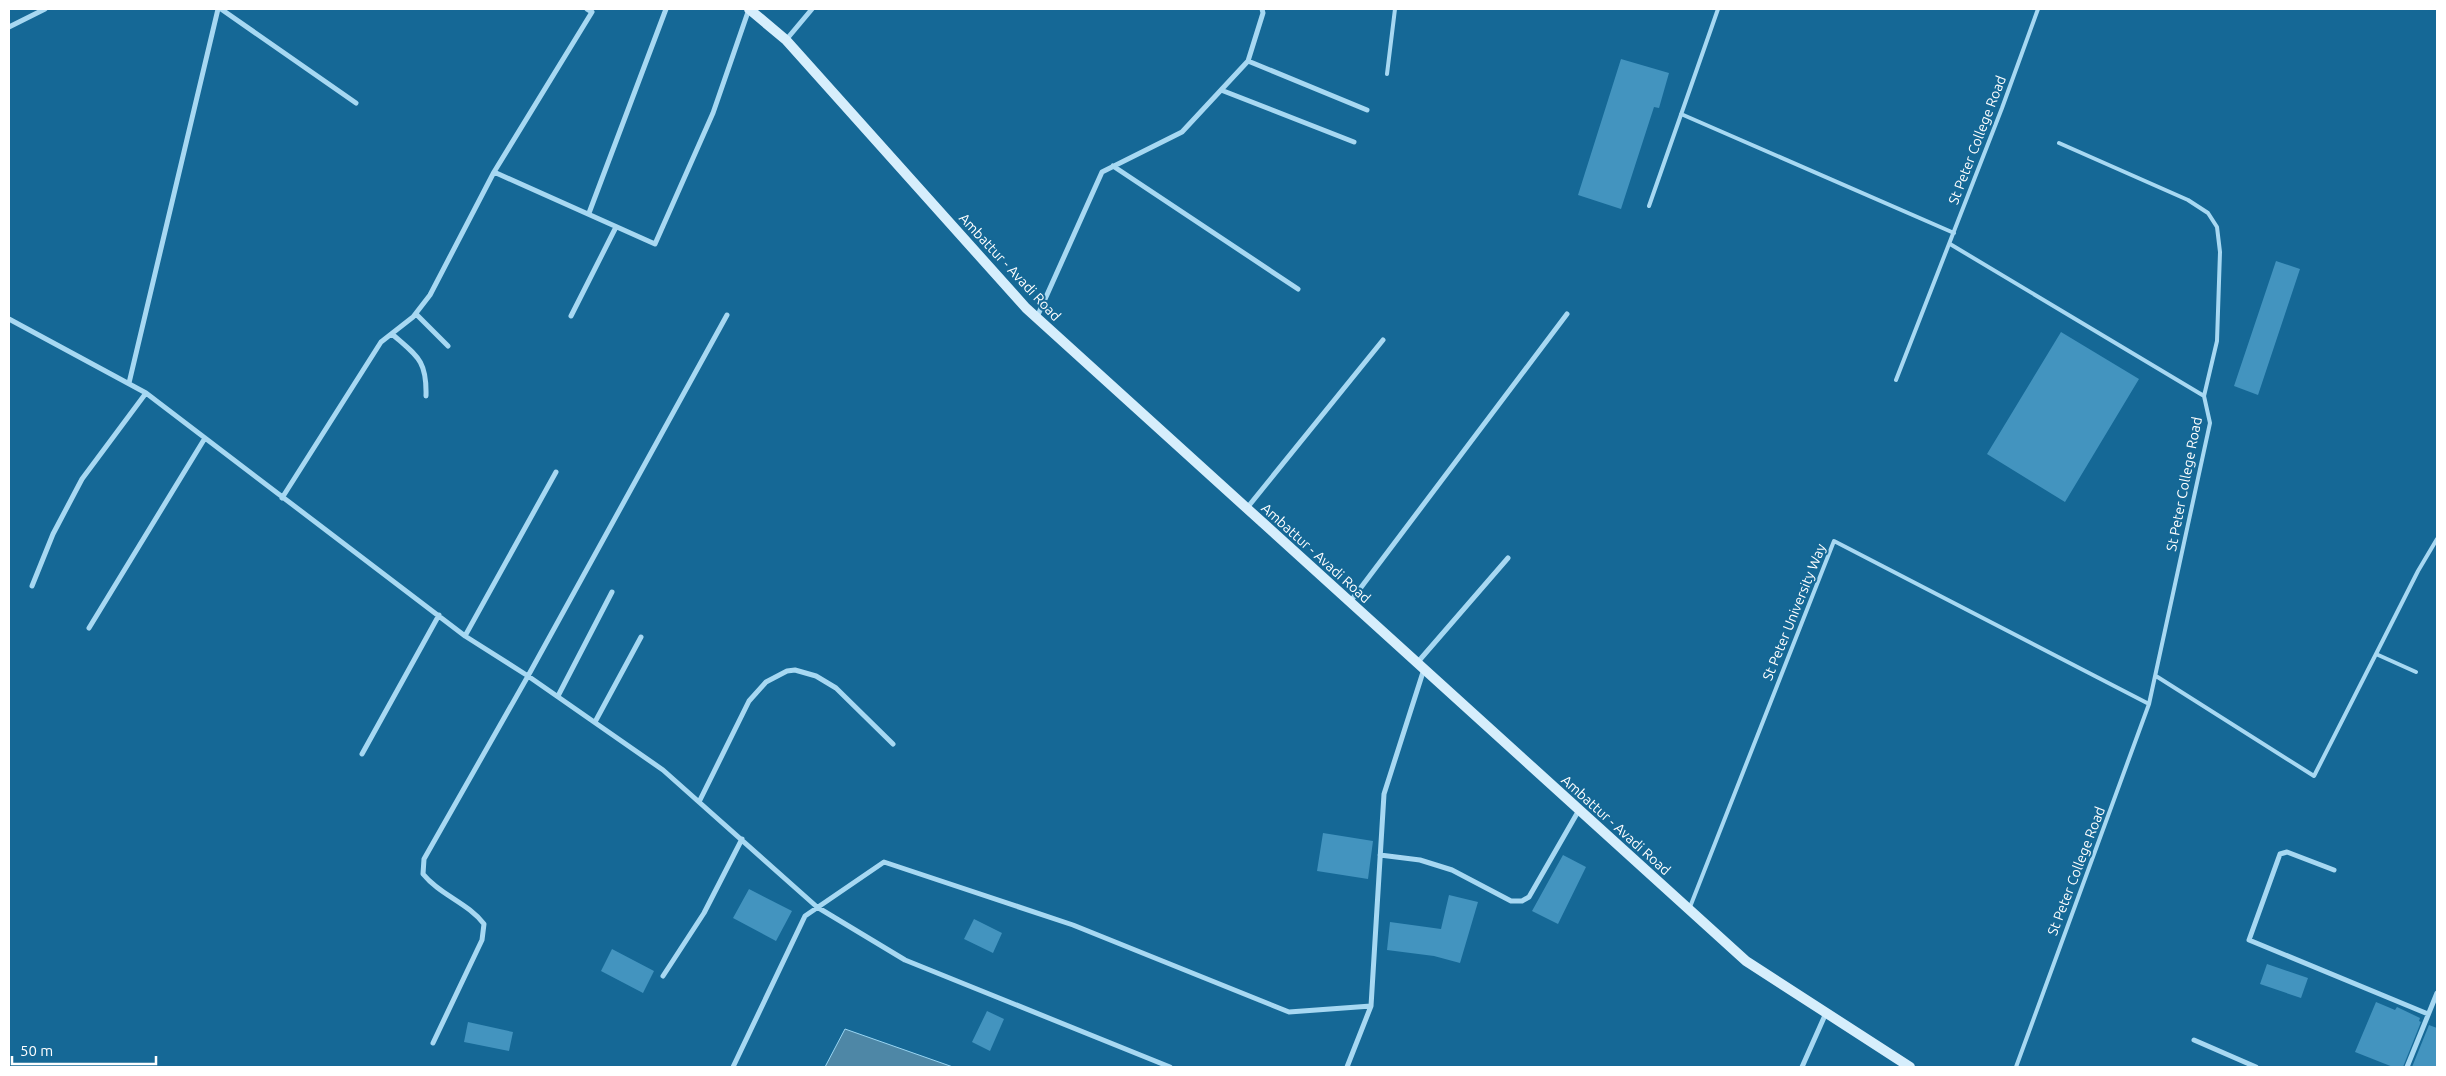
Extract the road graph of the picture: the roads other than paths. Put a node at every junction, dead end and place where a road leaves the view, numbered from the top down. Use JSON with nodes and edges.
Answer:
{"nodes":[{"id":1,"x":45,"y":9,"type":"edge"},
{"id":2,"x":220,"y":9,"type":"edge"},
{"id":3,"x":587,"y":9,"type":"edge"},
{"id":4,"x":666,"y":9,"type":"edge"},
{"id":5,"x":749,"y":9,"type":"edge"},
{"id":6,"x":812,"y":9,"type":"edge"},
{"id":7,"x":1262,"y":9,"type":"edge"},
{"id":8,"x":1395,"y":9,"type":"edge"},
{"id":9,"x":1718,"y":9,"type":"edge"},
{"id":10,"x":2038,"y":9,"type":"edge"},
{"id":11,"x":9,"y":27,"type":"edge"},
{"id":12,"x":786,"y":40,"type":"junction"},
{"id":13,"x":1248,"y":60,"type":"junction"},
{"id":14,"x":1387,"y":74,"type":"dead end"},
{"id":15,"x":1221,"y":90,"type":"junction"},
{"id":16,"x":356,"y":103,"type":"dead end"},
{"id":17,"x":1367,"y":110,"type":"dead end"},
{"id":18,"x":1681,"y":114,"type":"junction"},
{"id":19,"x":1354,"y":142,"type":"dead end"},
{"id":20,"x":2059,"y":143,"type":"dead end"},
{"id":21,"x":1112,"y":166,"type":"junction"},
{"id":22,"x":494,"y":172,"type":"junction"},
{"id":23,"x":1649,"y":206,"type":"dead end"},
{"id":24,"x":589,"y":213,"type":"junction"},
{"id":25,"x":616,"y":227,"type":"junction"},
{"id":26,"x":1954,"y":233,"type":"junction"},
{"id":27,"x":1950,"y":244,"type":"junction"},
{"id":28,"x":1298,"y":289,"type":"dead end"},
{"id":29,"x":416,"y":314,"type":"junction"},
{"id":30,"x":1567,"y":314,"type":"dead end"},
{"id":31,"x":727,"y":315,"type":"dead end"},
{"id":32,"x":571,"y":316,"type":"dead end"},
{"id":33,"x":1037,"y":318,"type":"junction"},
{"id":34,"x":9,"y":319,"type":"edge"},
{"id":35,"x":392,"y":334,"type":"junction"},
{"id":36,"x":1383,"y":340,"type":"dead end"},
{"id":37,"x":448,"y":346,"type":"dead end"},
{"id":38,"x":1896,"y":380,"type":"dead end"},
{"id":39,"x":129,"y":383,"type":"junction"},
{"id":40,"x":146,"y":392,"type":"junction"},
{"id":41,"x":426,"y":396,"type":"dead end"},
{"id":42,"x":2204,"y":396,"type":"junction"},
{"id":43,"x":205,"y":438,"type":"junction"},
{"id":44,"x":556,"y":472,"type":"dead end"},
{"id":45,"x":282,"y":498,"type":"junction"},
{"id":46,"x":1247,"y":508,"type":"junction"},
{"id":47,"x":2437,"y":539,"type":"edge"},
{"id":48,"x":1508,"y":558,"type":"dead end"},
{"id":49,"x":32,"y":586,"type":"dead end"},
{"id":50,"x":612,"y":592,"type":"dead end"},
{"id":51,"x":1350,"y":602,"type":"junction"},
{"id":52,"x":439,"y":614,"type":"junction"},
{"id":53,"x":89,"y":628,"type":"dead end"},
{"id":54,"x":465,"y":636,"type":"junction"},
{"id":55,"x":641,"y":637,"type":"dead end"},
{"id":56,"x":2376,"y":654,"type":"junction"},
{"id":57,"x":1420,"y":666,"type":"junction"},
{"id":58,"x":2416,"y":672,"type":"dead end"},
{"id":59,"x":528,"y":676,"type":"junction"},
{"id":60,"x":2156,"y":676,"type":"junction"},
{"id":61,"x":558,"y":696,"type":"junction"},
{"id":62,"x":2149,"y":704,"type":"junction"},
{"id":63,"x":595,"y":722,"type":"junction"},
{"id":64,"x":893,"y":744,"type":"dead end"},
{"id":65,"x":362,"y":754,"type":"dead end"},
{"id":66,"x":699,"y":802,"type":"junction"},
{"id":67,"x":1580,"y":810,"type":"junction"},
{"id":68,"x":742,"y":839,"type":"junction"},
{"id":69,"x":1380,"y":855,"type":"junction"},
{"id":70,"x":2334,"y":870,"type":"dead end"},
{"id":71,"x":817,"y":907,"type":"junction"},
{"id":72,"x":1689,"y":909,"type":"junction"},
{"id":73,"x":664,"y":976,"type":"dead end"},
{"id":74,"x":2437,"y":993,"type":"edge"},
{"id":75,"x":1371,"y":1006,"type":"junction"},
{"id":76,"x":1826,"y":1013,"type":"junction"},
{"id":77,"x":2428,"y":1014,"type":"junction"},
{"id":78,"x":2194,"y":1040,"type":"dead end"},
{"id":79,"x":433,"y":1043,"type":"dead end"},
{"id":80,"x":733,"y":1067,"type":"edge"},
{"id":81,"x":1170,"y":1067,"type":"edge"},
{"id":82,"x":1348,"y":1067,"type":"edge"},
{"id":83,"x":1802,"y":1067,"type":"edge"},
{"id":84,"x":1910,"y":1067,"type":"edge"},
{"id":85,"x":2016,"y":1067,"type":"edge"},
{"id":86,"x":2256,"y":1067,"type":"edge"},
{"id":87,"x":2407,"y":1067,"type":"edge"}],
"edges":[{"from":1,"to":11,"type":"street"},
{"from":2,"to":16,"type":"street"},
{"from":2,"to":39,"type":"street"},
{"from":3,"to":22,"type":"street"},
{"from":4,"to":24,"type":"street"},
{"from":5,"to":12,"type":"street","name":"Ambattur - Avadi Road"},
{"from":5,"to":25,"type":"street"},
{"from":6,"to":12,"type":"street"},
{"from":7,"to":13,"type":"street"},
{"from":8,"to":14,"type":"lane"},
{"from":9,"to":18,"type":"lane"},
{"from":10,"to":26,"type":"lane","name":"St Peter College Road"},
{"from":12,"to":33,"type":"street","name":"Ambattur - Avadi Road"},
{"from":13,"to":15,"type":"street"},
{"from":13,"to":17,"type":"street"},
{"from":15,"to":19,"type":"street"},
{"from":15,"to":21,"type":"street"},
{"from":18,"to":23,"type":"lane"},
{"from":18,"to":26,"type":"lane"},
{"from":20,"to":42,"type":"lane"},
{"from":21,"to":28,"type":"street"},
{"from":21,"to":33,"type":"street"},
{"from":22,"to":24,"type":"street"},
{"from":22,"to":29,"type":"street"},
{"from":24,"to":25,"type":"street"},
{"from":25,"to":32,"type":"street"},
{"from":26,"to":27,"type":"lane","name":"St Peter College Road"},
{"from":27,"to":38,"type":"lane","name":"St Peter College Road"},
{"from":27,"to":42,"type":"lane"},
{"from":29,"to":35,"type":"street"},
{"from":29,"to":37,"type":"street"},
{"from":30,"to":51,"type":"street"},
{"from":31,"to":59,"type":"street"},
{"from":33,"to":46,"type":"street","name":"Ambattur - Avadi Road"},
{"from":34,"to":39,"type":"street"},
{"from":35,"to":41,"type":"street"},
{"from":35,"to":45,"type":"street"},
{"from":36,"to":46,"type":"street"},
{"from":39,"to":40,"type":"street"},
{"from":40,"to":43,"type":"street"},
{"from":40,"to":49,"type":"street"},
{"from":42,"to":60,"type":"lane","name":"St Peter College Road"},
{"from":43,"to":45,"type":"street"},
{"from":43,"to":53,"type":"street"},
{"from":44,"to":54,"type":"street"},
{"from":45,"to":52,"type":"street"},
{"from":46,"to":51,"type":"street","name":"Ambattur - Avadi Road"},
{"from":47,"to":56,"type":"lane"},
{"from":48,"to":57,"type":"street"},
{"from":50,"to":61,"type":"street"},
{"from":51,"to":57,"type":"street","name":"Ambattur - Avadi Road"},
{"from":52,"to":54,"type":"street"},
{"from":52,"to":65,"type":"street"},
{"from":54,"to":59,"type":"street"},
{"from":55,"to":63,"type":"street"},
{"from":56,"to":58,"type":"lane"},
{"from":56,"to":60,"type":"lane"},
{"from":57,"to":67,"type":"street","name":"Ambattur - Avadi Road"},
{"from":57,"to":69,"type":"street"},
{"from":59,"to":61,"type":"street"},
{"from":59,"to":79,"type":"street"},
{"from":60,"to":62,"type":"lane","name":"St Peter College Road"},
{"from":61,"to":63,"type":"street"},
{"from":62,"to":72,"type":"lane","name":"St Peter University Way"},
{"from":62,"to":85,"type":"lane","name":"St Peter College Road"},
{"from":63,"to":66,"type":"street"},
{"from":64,"to":66,"type":"street"},
{"from":66,"to":68,"type":"street"},
{"from":67,"to":69,"type":"street"},
{"from":67,"to":72,"type":"street","name":"Ambattur - Avadi Road"},
{"from":68,"to":71,"type":"street"},
{"from":68,"to":73,"type":"street"},
{"from":69,"to":75,"type":"street"},
{"from":70,"to":77,"type":"street"},
{"from":71,"to":75,"type":"street"},
{"from":71,"to":80,"type":"street"},
{"from":71,"to":81,"type":"street"},
{"from":72,"to":76,"type":"street","name":"Ambattur - Avadi Road"},
{"from":74,"to":77,"type":"street"},
{"from":75,"to":82,"type":"street"},
{"from":76,"to":83,"type":"street"},
{"from":76,"to":84,"type":"street","name":"Ambattur - Avadi Road"},
{"from":77,"to":87,"type":"street"},
{"from":78,"to":86,"type":"street"}]}
